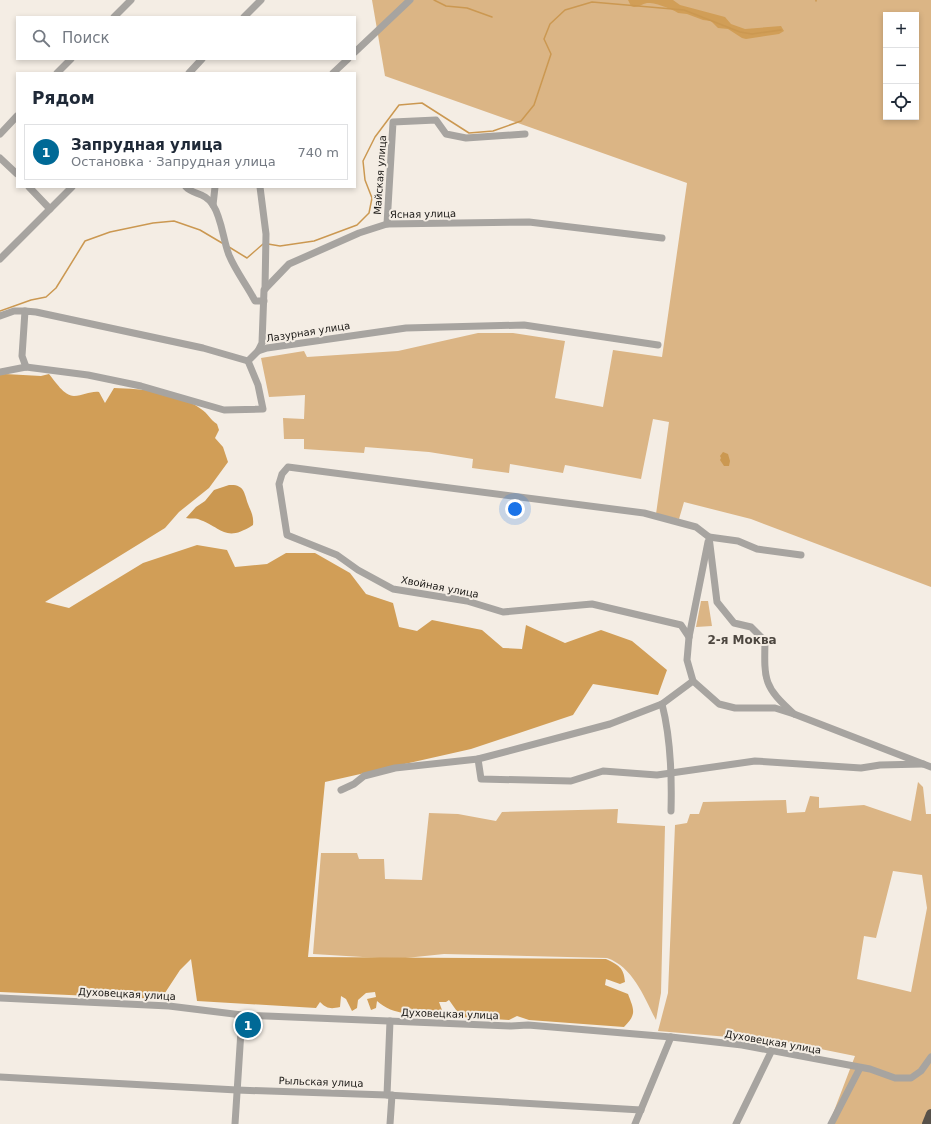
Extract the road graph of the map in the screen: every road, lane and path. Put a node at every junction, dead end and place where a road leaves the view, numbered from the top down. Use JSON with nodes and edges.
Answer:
{"nodes":[{"id":1,"x":131,"y":0,"type":"edge"},
{"id":2,"x":261,"y":0,"type":"edge"},
{"id":3,"x":410,"y":0,"type":"edge"},
{"id":4,"x":115,"y":16,"type":"edge"},
{"id":5,"x":245,"y":16,"type":"edge"},
{"id":6,"x":356,"y":51,"type":"edge"},
{"id":7,"x":70,"y":60,"type":"edge"},
{"id":8,"x":201,"y":60,"type":"edge"},
{"id":9,"x":347,"y":60,"type":"edge"},
{"id":10,"x":58,"y":72,"type":"edge"},
{"id":11,"x":189,"y":72,"type":"edge"},
{"id":12,"x":334,"y":72,"type":"edge"},
{"id":13,"x":16,"y":117,"type":"edge"},
{"id":14,"x":0,"y":134,"type":"edge"},
{"id":15,"x":525,"y":134,"type":"dead end"},
{"id":16,"x":0,"y":158,"type":"edge"},
{"id":17,"x":16,"y":173,"type":"edge"},
{"id":18,"x":30,"y":188,"type":"edge"},
{"id":19,"x":71,"y":188,"type":"edge"},
{"id":20,"x":188,"y":188,"type":"edge"},
{"id":21,"x":216,"y":188,"type":"edge"},
{"id":22,"x":260,"y":188,"type":"edge"},
{"id":23,"x":214,"y":205,"type":"junction"},
{"id":24,"x":50,"y":209,"type":"junction"},
{"id":25,"x":387,"y":224,"type":"junction"},
{"id":26,"x":662,"y":238,"type":"dead end"},
{"id":27,"x":0,"y":259,"type":"edge"},
{"id":28,"x":265,"y":289,"type":"junction"},
{"id":29,"x":264,"y":301,"type":"junction"},
{"id":30,"x":25,"y":311,"type":"junction"},
{"id":31,"x":0,"y":316,"type":"edge"},
{"id":32,"x":658,"y":345,"type":"dead end"},
{"id":33,"x":258,"y":351,"type":"junction"},
{"id":34,"x":248,"y":361,"type":"junction"},
{"id":35,"x":26,"y":367,"type":"junction"},
{"id":36,"x":0,"y":372,"type":"edge"},
{"id":37,"x":709,"y":537,"type":"junction"},
{"id":38,"x":801,"y":555,"type":"dead end"},
{"id":39,"x":689,"y":637,"type":"junction"},
{"id":40,"x":693,"y":681,"type":"junction"},
{"id":41,"x":662,"y":704,"type":"junction"},
{"id":42,"x":794,"y":714,"type":"junction"},
{"id":43,"x":478,"y":759,"type":"junction"},
{"id":44,"x":923,"y":764,"type":"junction"},
{"id":45,"x":931,"y":767,"type":"edge"},
{"id":46,"x":672,"y":773,"type":"junction"},
{"id":47,"x":340,"y":790,"type":"dead end"},
{"id":48,"x":671,"y":811,"type":"dead end"},
{"id":49,"x":0,"y":998,"type":"edge"},
{"id":50,"x":242,"y":1015,"type":"junction"},
{"id":51,"x":390,"y":1021,"type":"junction"},
{"id":52,"x":671,"y":1037,"type":"junction"},
{"id":53,"x":770,"y":1052,"type":"junction"},
{"id":54,"x":931,"y":1056,"type":"edge"},
{"id":55,"x":860,"y":1068,"type":"junction"},
{"id":56,"x":0,"y":1077,"type":"edge"},
{"id":57,"x":237,"y":1090,"type":"junction"},
{"id":58,"x":389,"y":1095,"type":"junction"},
{"id":59,"x":641,"y":1110,"type":"junction"},
{"id":60,"x":931,"y":1114,"type":"edge"},
{"id":61,"x":235,"y":1124,"type":"edge"},
{"id":62,"x":390,"y":1124,"type":"edge"},
{"id":63,"x":635,"y":1124,"type":"edge"},
{"id":64,"x":736,"y":1124,"type":"edge"},
{"id":65,"x":831,"y":1124,"type":"edge"},
{"id":66,"x":927,"y":1124,"type":"edge"}],
"edges":[{"from":1,"to":4,"type":"street"},
{"from":2,"to":5,"type":"street"},
{"from":3,"to":6,"type":"street"},
{"from":7,"to":10,"type":"street"},
{"from":8,"to":11,"type":"street"},
{"from":9,"to":12,"type":"street"},
{"from":13,"to":14,"type":"street"},
{"from":15,"to":25,"type":"street","name":"Майская улица"},
{"from":16,"to":17,"type":"street"},
{"from":18,"to":24,"type":"street"},
{"from":19,"to":24,"type":"street"},
{"from":20,"to":23,"type":"street"},
{"from":21,"to":23,"type":"street"},
{"from":22,"to":28,"type":"street"},
{"from":23,"to":29,"type":"street"},
{"from":24,"to":27,"type":"street"},
{"from":25,"to":26,"type":"street","name":"Ясная улица"},
{"from":25,"to":28,"type":"street","name":"Ясная улица"},
{"from":28,"to":29,"type":"street"},
{"from":29,"to":33,"type":"street"},
{"from":30,"to":31,"type":"street"},
{"from":30,"to":34,"type":"street"},
{"from":30,"to":35,"type":"street"},
{"from":32,"to":33,"type":"street","name":"Лазурная улица"},
{"from":33,"to":34,"type":"street","name":"Лазурная улица"},
{"from":34,"to":35,"type":"street"},
{"from":35,"to":36,"type":"street"},
{"from":37,"to":38,"type":"street"},
{"from":37,"to":39,"type":"street"},
{"from":37,"to":39,"type":"street","name":"Хвойная улица"},
{"from":37,"to":42,"type":"street"},
{"from":39,"to":40,"type":"street"},
{"from":40,"to":41,"type":"street"},
{"from":40,"to":42,"type":"street"},
{"from":41,"to":43,"type":"street"},
{"from":41,"to":46,"type":"street"},
{"from":42,"to":44,"type":"street"},
{"from":43,"to":46,"type":"street"},
{"from":43,"to":47,"type":"street"},
{"from":44,"to":45,"type":"street"},
{"from":44,"to":46,"type":"street"},
{"from":46,"to":48,"type":"street"},
{"from":49,"to":50,"type":"street","name":"Духовецкая улица"},
{"from":50,"to":51,"type":"street","name":"Духовецкая улица"},
{"from":50,"to":57,"type":"street"},
{"from":51,"to":52,"type":"street","name":"Духовецкая улица"},
{"from":51,"to":58,"type":"street"},
{"from":52,"to":53,"type":"street","name":"Духовецкая улица"},
{"from":52,"to":59,"type":"street"},
{"from":53,"to":55,"type":"street","name":"Духовецкая улица"},
{"from":53,"to":64,"type":"street"},
{"from":54,"to":55,"type":"street","name":"Духовецкая улица"},
{"from":55,"to":65,"type":"street"},
{"from":56,"to":57,"type":"street","name":"Рыльская улица"},
{"from":57,"to":58,"type":"street","name":"Рыльская улица"},
{"from":57,"to":61,"type":"street"},
{"from":58,"to":59,"type":"street","name":"Рыльская улица"},
{"from":58,"to":62,"type":"street"},
{"from":59,"to":63,"type":"street"},
{"from":60,"to":66,"type":"highway"}]}
